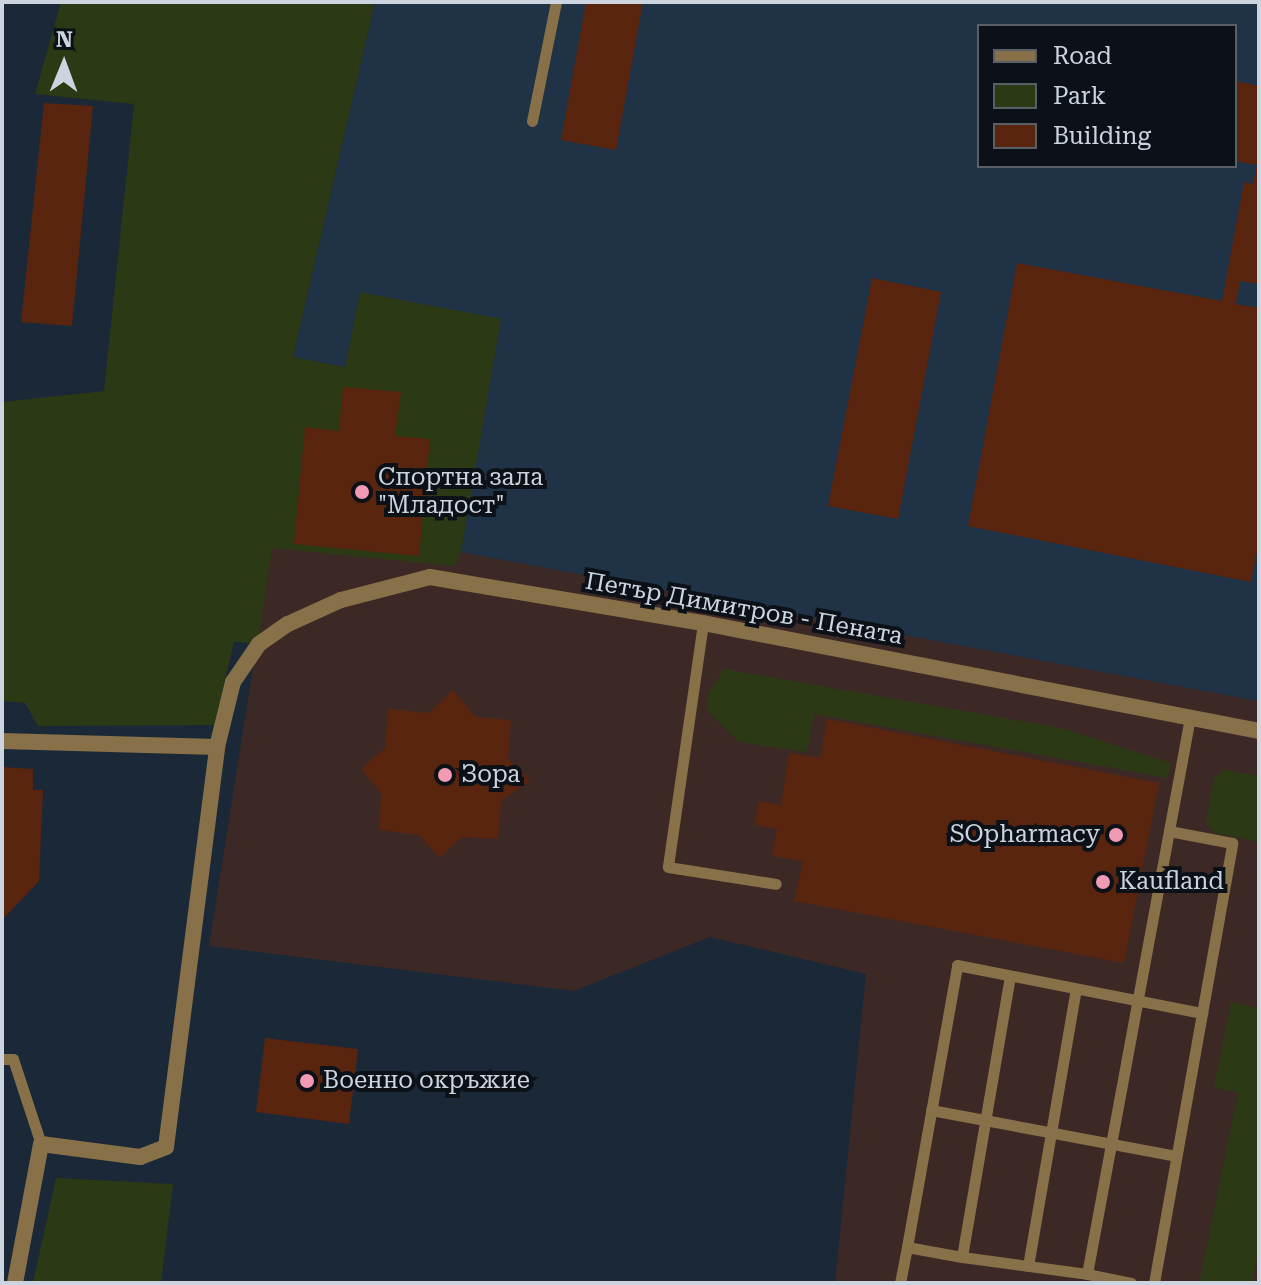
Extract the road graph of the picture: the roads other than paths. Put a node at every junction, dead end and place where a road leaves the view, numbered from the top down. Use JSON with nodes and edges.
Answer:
{"nodes":[{"id":1,"x":556,"y":2,"type":"edge"},
{"id":2,"x":532,"y":121,"type":"dead end"},
{"id":3,"x":703,"y":623,"type":"junction"},
{"id":4,"x":1190,"y":717,"type":"junction"},
{"id":5,"x":1259,"y":731,"type":"edge"},
{"id":6,"x":2,"y":741,"type":"edge"},
{"id":7,"x":217,"y":747,"type":"junction"},
{"id":8,"x":1169,"y":831,"type":"junction"},
{"id":9,"x":776,"y":884,"type":"dead end"},
{"id":10,"x":1010,"y":976,"type":"junction"},
{"id":11,"x":1076,"y":989,"type":"junction"},
{"id":12,"x":1138,"y":1001,"type":"junction"},
{"id":13,"x":1202,"y":1013,"type":"junction"},
{"id":14,"x":2,"y":1059,"type":"edge"},
{"id":15,"x":931,"y":1110,"type":"junction"},
{"id":16,"x":985,"y":1121,"type":"junction"},
{"id":17,"x":1050,"y":1132,"type":"junction"},
{"id":18,"x":41,"y":1144,"type":"junction"},
{"id":19,"x":1111,"y":1144,"type":"junction"},
{"id":20,"x":1176,"y":1156,"type":"junction"},
{"id":21,"x":907,"y":1247,"type":"junction"},
{"id":22,"x":962,"y":1257,"type":"junction"},
{"id":23,"x":1028,"y":1266,"type":"junction"},
{"id":24,"x":1087,"y":1274,"type":"junction"},
{"id":25,"x":15,"y":1283,"type":"edge"},
{"id":26,"x":900,"y":1283,"type":"edge"},
{"id":27,"x":1131,"y":1283,"type":"edge"},
{"id":28,"x":1154,"y":1283,"type":"edge"}],
"edges":[{"from":1,"to":2,"type":"lane"},
{"from":3,"to":4,"type":"street","name":"Петър Димитров - Пената"},
{"from":3,"to":7,"type":"street","name":"Петър Димитров - Пената"},
{"from":3,"to":9,"type":"lane"},
{"from":4,"to":5,"type":"street","name":"Петър Димитров - Пената"},
{"from":4,"to":8,"type":"lane"},
{"from":6,"to":7,"type":"street"},
{"from":7,"to":18,"type":"street"},
{"from":8,"to":12,"type":"lane"},
{"from":8,"to":13,"type":"lane"},
{"from":10,"to":11,"type":"lane"},
{"from":10,"to":15,"type":"lane"},
{"from":10,"to":16,"type":"lane"},
{"from":11,"to":12,"type":"lane"},
{"from":11,"to":17,"type":"lane"},
{"from":12,"to":13,"type":"lane"},
{"from":12,"to":19,"type":"lane"},
{"from":13,"to":20,"type":"lane"},
{"from":14,"to":18,"type":"lane"},
{"from":15,"to":16,"type":"lane"},
{"from":15,"to":21,"type":"lane"},
{"from":16,"to":17,"type":"lane"},
{"from":16,"to":22,"type":"lane"},
{"from":17,"to":19,"type":"lane"},
{"from":17,"to":23,"type":"lane"},
{"from":18,"to":25,"type":"street"},
{"from":19,"to":20,"type":"lane"},
{"from":19,"to":24,"type":"lane"},
{"from":20,"to":28,"type":"lane"},
{"from":21,"to":22,"type":"lane"},
{"from":21,"to":26,"type":"lane"},
{"from":22,"to":23,"type":"lane"},
{"from":23,"to":24,"type":"lane"},
{"from":24,"to":27,"type":"lane"}]}
